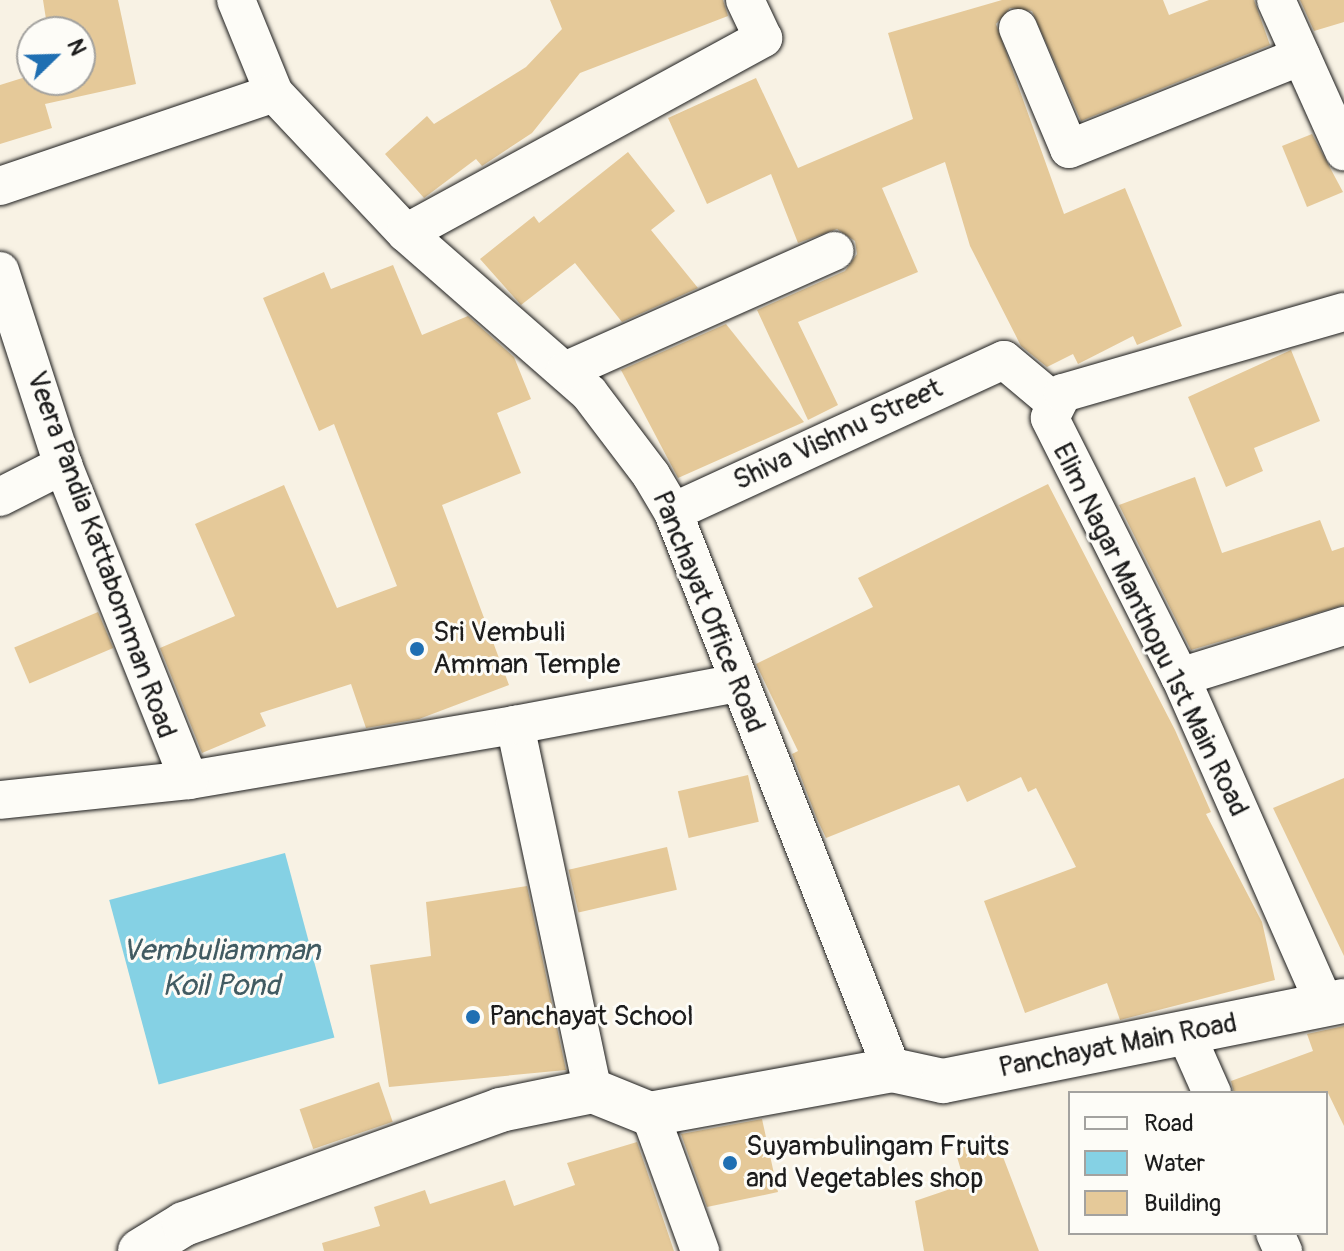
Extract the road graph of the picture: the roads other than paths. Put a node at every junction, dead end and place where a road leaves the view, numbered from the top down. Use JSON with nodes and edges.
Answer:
{"nodes":[{"id":1,"x":236,"y":0,"type":"edge"},
{"id":2,"x":745,"y":0,"type":"edge"},
{"id":3,"x":1276,"y":0,"type":"edge"},
{"id":4,"x":1018,"y":28,"type":"dead end"},
{"id":5,"x":1301,"y":56,"type":"junction"},
{"id":6,"x":274,"y":93,"type":"junction"},
{"id":7,"x":1344,"y":151,"type":"edge"},
{"id":8,"x":0,"y":186,"type":"edge"},
{"id":9,"x":406,"y":233,"type":"junction"},
{"id":10,"x":835,"y":251,"type":"dead end"},
{"id":11,"x":0,"y":271,"type":"edge"},
{"id":12,"x":1344,"y":312,"type":"edge"},
{"id":13,"x":565,"y":371,"type":"junction"},
{"id":14,"x":1053,"y":401,"type":"junction"},
{"id":15,"x":63,"y":465,"type":"junction"},
{"id":16,"x":0,"y":497,"type":"edge"},
{"id":17,"x":673,"y":512,"type":"junction"},
{"id":18,"x":1344,"y":626,"type":"edge"},
{"id":19,"x":1180,"y":677,"type":"junction"},
{"id":20,"x":738,"y":683,"type":"junction"},
{"id":21,"x":515,"y":725,"type":"junction"},
{"id":22,"x":195,"y":782,"type":"junction"},
{"id":23,"x":0,"y":800,"type":"edge"},
{"id":24,"x":1334,"y":1003,"type":"edge"},
{"id":25,"x":1185,"y":1032,"type":"junction"},
{"id":26,"x":892,"y":1070,"type":"junction"},
{"id":27,"x":593,"y":1091,"type":"junction"},
{"id":28,"x":1211,"y":1091,"type":"edge"},
{"id":29,"x":650,"y":1114,"type":"junction"},
{"id":30,"x":140,"y":1251,"type":"edge"},
{"id":31,"x":700,"y":1251,"type":"edge"}],
"edges":[{"from":1,"to":6,"type":"street","name":"Panchayat Office Road"},
{"from":2,"to":9,"type":"street"},
{"from":3,"to":5,"type":"street"},
{"from":4,"to":5,"type":"street"},
{"from":5,"to":7,"type":"street"},
{"from":6,"to":8,"type":"street"},
{"from":6,"to":9,"type":"street","name":"Panchayat Office Road"},
{"from":9,"to":13,"type":"street","name":"Panchayat Office Road"},
{"from":10,"to":13,"type":"street"},
{"from":11,"to":15,"type":"street","name":"Veera Pandia Kattabomman Road"},
{"from":12,"to":14,"type":"street"},
{"from":13,"to":17,"type":"street","name":"Panchayat Office Road"},
{"from":14,"to":17,"type":"street","name":"Shiva Vishnu Street"},
{"from":14,"to":19,"type":"street","name":"Elim Nagar Manthopu 1st Main Road"},
{"from":15,"to":16,"type":"street"},
{"from":15,"to":22,"type":"street","name":"Veera Pandia Kattabomman Road"},
{"from":17,"to":20,"type":"street","name":"Panchayat Office Road"},
{"from":18,"to":19,"type":"street"},
{"from":19,"to":24,"type":"street","name":"Elim Nagar Manthopu 1st Main Road"},
{"from":20,"to":21,"type":"street"},
{"from":20,"to":26,"type":"street","name":"Panchayat Office Road"},
{"from":21,"to":22,"type":"street"},
{"from":21,"to":27,"type":"street"},
{"from":22,"to":23,"type":"street"},
{"from":24,"to":25,"type":"street","name":"Panchayat Main Road"},
{"from":25,"to":26,"type":"street","name":"Panchayat Main Road"},
{"from":25,"to":28,"type":"street"},
{"from":26,"to":29,"type":"street"},
{"from":27,"to":29,"type":"street"},
{"from":27,"to":30,"type":"street"},
{"from":29,"to":31,"type":"street"}]}
